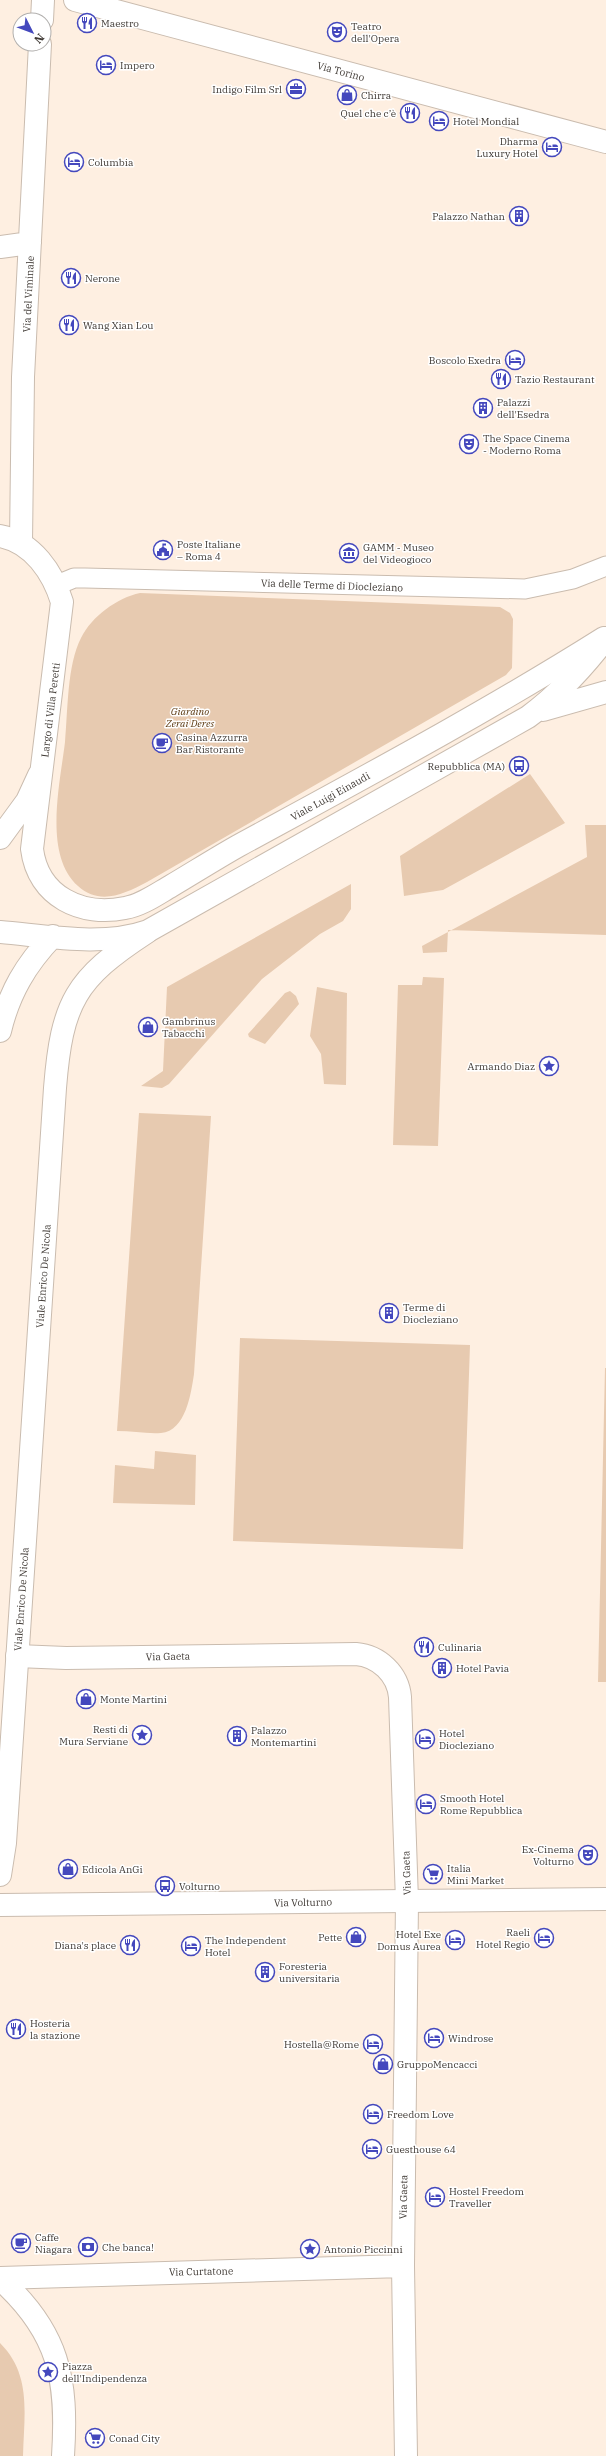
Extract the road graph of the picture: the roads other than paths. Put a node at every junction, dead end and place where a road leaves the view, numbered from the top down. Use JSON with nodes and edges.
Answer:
{"nodes":[{"id":1,"x":43,"y":0,"type":"edge"},
{"id":2,"x":75,"y":0,"type":"edge"},
{"id":3,"x":42,"y":12,"type":"edge"},
{"id":4,"x":40,"y":52,"type":"edge"},
{"id":5,"x":606,"y":142,"type":"edge"},
{"id":6,"x":30,"y":243,"type":"junction"},
{"id":7,"x":0,"y":247,"type":"edge"},
{"id":8,"x":0,"y":536,"type":"edge"},
{"id":9,"x":21,"y":543,"type":"junction"},
{"id":10,"x":606,"y":566,"type":"edge"},
{"id":11,"x":57,"y":585,"type":"junction"},
{"id":12,"x":606,"y":638,"type":"edge"},
{"id":13,"x":606,"y":692,"type":"edge"},
{"id":14,"x":528,"y":717,"type":"junction"},
{"id":15,"x":42,"y":766,"type":"junction"},
{"id":16,"x":0,"y":838,"type":"edge"},
{"id":17,"x":48,"y":886,"type":"joint"},
{"id":18,"x":148,"y":931,"type":"junction"},
{"id":19,"x":0,"y":932,"type":"edge"},
{"id":20,"x":53,"y":936,"type":"junction"},
{"id":21,"x":0,"y":1031,"type":"edge"},
{"id":22,"x":17,"y":1656,"type":"junction"},
{"id":23,"x":0,"y":1875,"type":"edge"},
{"id":24,"x":606,"y":1899,"type":"edge"},
{"id":25,"x":407,"y":1901,"type":"junction"},
{"id":26,"x":0,"y":1905,"type":"edge"},
{"id":27,"x":403,"y":2266,"type":"junction"},
{"id":28,"x":0,"y":2278,"type":"edge"},
{"id":29,"x":63,"y":2456,"type":"edge"},
{"id":30,"x":406,"y":2456,"type":"edge"}],
"edges":[{"from":1,"to":3,"type":"street"},
{"from":2,"to":5,"type":"street","name":"Via Torino"},
{"from":4,"to":6,"type":"street","name":"Via del Viminale"},
{"from":6,"to":7,"type":"street"},
{"from":6,"to":9,"type":"street","name":"Via del Viminale"},
{"from":8,"to":9,"type":"street"},
{"from":9,"to":11,"type":"street","name":"Largo di Villa Peretti"},
{"from":10,"to":11,"type":"street","name":"Via delle Terme di Diocleziano"},
{"from":11,"to":15,"type":"street","name":"Largo di Villa Peretti"},
{"from":12,"to":14,"type":"street"},
{"from":12,"to":17,"type":"street","name":"Viale Luigi Einaudi"},
{"from":13,"to":14,"type":"street"},
{"from":14,"to":18,"type":"street"},
{"from":15,"to":16,"type":"street"},
{"from":15,"to":17,"type":"street","name":"Largo di Villa Peretti"},
{"from":18,"to":20,"type":"street"},
{"from":18,"to":22,"type":"street","name":"Viale Enrico De Nicola"},
{"from":19,"to":20,"type":"street"},
{"from":20,"to":21,"type":"street"},
{"from":22,"to":23,"type":"street","name":"Viale Enrico De Nicola"},
{"from":22,"to":25,"type":"street","name":"Via Gaeta"},
{"from":24,"to":25,"type":"street","name":"Via Volturno"},
{"from":25,"to":26,"type":"street","name":"Via Volturno"},
{"from":25,"to":27,"type":"street","name":"Via Gaeta"},
{"from":27,"to":28,"type":"street","name":"Via Curtatone"},
{"from":27,"to":30,"type":"street","name":"Via Gaeta"},
{"from":28,"to":29,"type":"street"}]}
